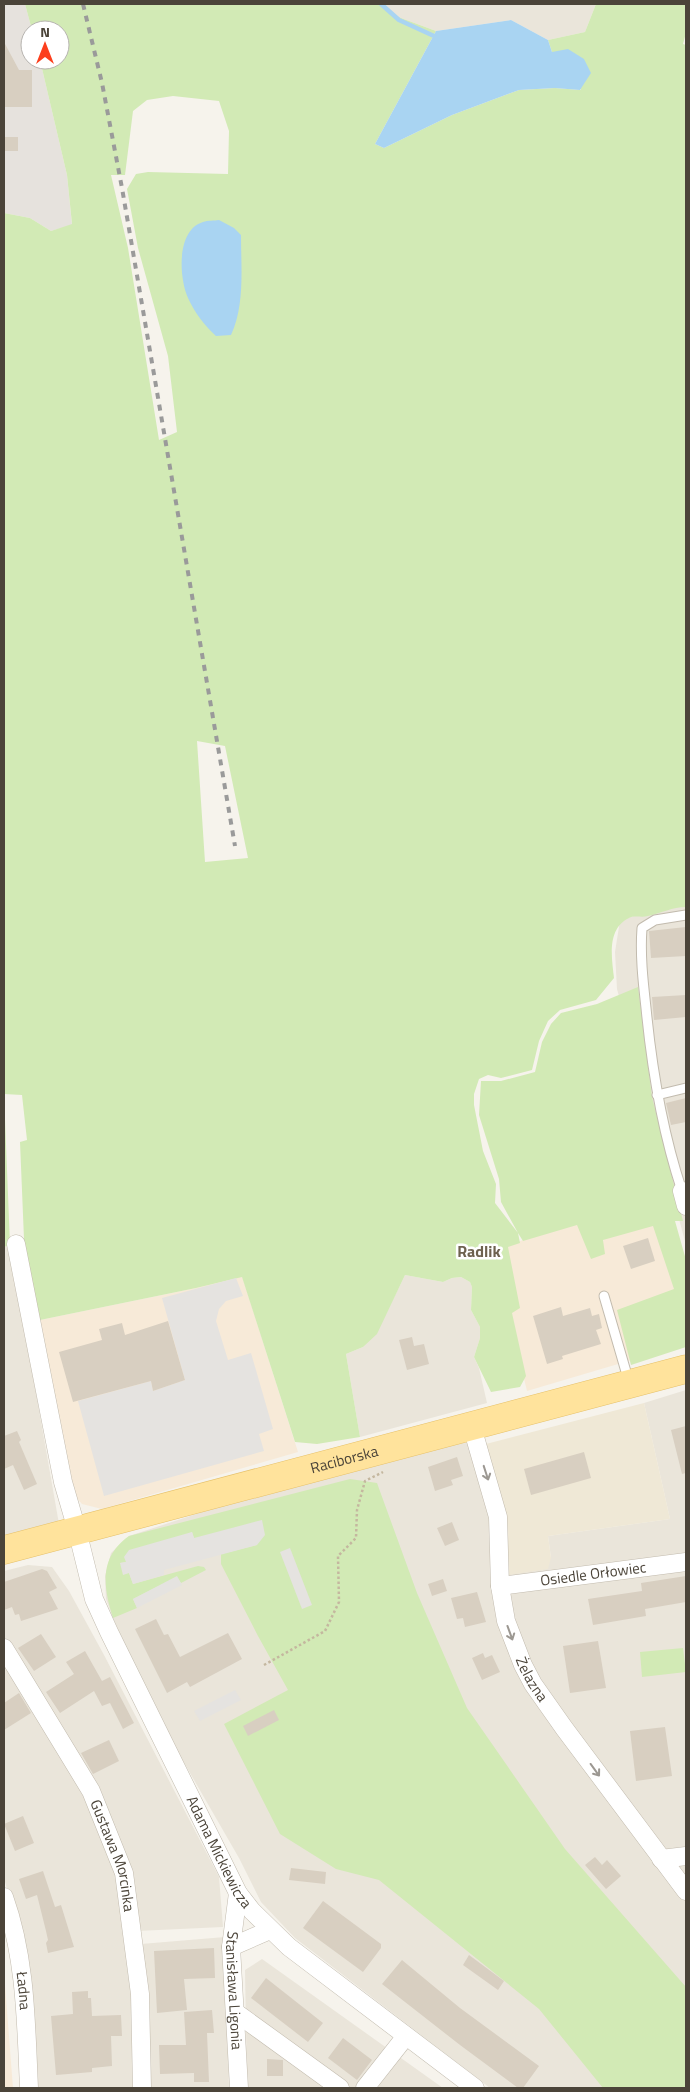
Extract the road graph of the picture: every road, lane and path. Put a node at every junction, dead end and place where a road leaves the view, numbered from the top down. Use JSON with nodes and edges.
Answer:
{"nodes":[{"id":1,"x":686,"y":915,"type":"edge"},
{"id":2,"x":686,"y":1088,"type":"edge"},
{"id":3,"x":657,"y":1095,"type":"junction"},
{"id":4,"x":685,"y":1196,"type":"edge"},
{"id":5,"x":16,"y":1244,"type":"dead end"},
{"id":6,"x":604,"y":1296,"type":"dead end"},
{"id":7,"x":686,"y":1369,"type":"edge"},
{"id":8,"x":630,"y":1385,"type":"junction"},
{"id":9,"x":472,"y":1427,"type":"junction"},
{"id":10,"x":387,"y":1471,"type":"dead end"},
{"id":11,"x":77,"y":1530,"type":"junction"},
{"id":12,"x":4,"y":1550,"type":"edge"},
{"id":13,"x":686,"y":1562,"type":"edge"},
{"id":14,"x":500,"y":1586,"type":"junction"},
{"id":15,"x":4,"y":1648,"type":"edge"},
{"id":16,"x":264,"y":1665,"type":"dead end"},
{"id":17,"x":686,"y":1856,"type":"edge"},
{"id":18,"x":661,"y":1859,"type":"junction"},
{"id":19,"x":686,"y":1891,"type":"edge"},
{"id":20,"x":238,"y":1893,"type":"junction"},
{"id":21,"x":4,"y":1897,"type":"edge"},
{"id":22,"x":270,"y":1930,"type":"junction"},
{"id":23,"x":231,"y":1948,"type":"junction"},
{"id":24,"x":235,"y":2012,"type":"junction"},
{"id":25,"x":406,"y":2036,"type":"junction"},
{"id":26,"x":29,"y":2088,"type":"edge"},
{"id":27,"x":142,"y":2088,"type":"edge"},
{"id":28,"x":239,"y":2088,"type":"edge"},
{"id":29,"x":340,"y":2088,"type":"edge"},
{"id":30,"x":365,"y":2088,"type":"edge"},
{"id":31,"x":475,"y":2088,"type":"edge"}],
"edges":[{"from":1,"to":3,"type":"lane"},
{"from":2,"to":3,"type":"lane"},
{"from":3,"to":4,"type":"lane"},
{"from":5,"to":11,"type":"street","name":"Adama Mickiewicza"},
{"from":6,"to":8,"type":"lane"},
{"from":7,"to":8,"type":"main road","name":"Raciborska"},
{"from":8,"to":9,"type":"main road","name":"Raciborska"},
{"from":9,"to":11,"type":"main road","name":"Raciborska"},
{"from":9,"to":14,"type":"street","name":"Żelazna","one_way":true},
{"from":10,"to":16,"type":"path"},
{"from":11,"to":12,"type":"main road","name":"Raciborska"},
{"from":11,"to":20,"type":"street","name":"Adama Mickiewicza"},
{"from":13,"to":14,"type":"street","name":"Osiedle Orłowiec"},
{"from":14,"to":18,"type":"street","name":"Żelazna","one_way":true},
{"from":15,"to":27,"type":"street","name":"Gustawa Morcinka"},
{"from":17,"to":18,"type":"street"},
{"from":18,"to":19,"type":"street","name":"Żelazna"},
{"from":20,"to":22,"type":"street","name":"Adama Mickiewicza"},
{"from":20,"to":23,"type":"street","name":"Stanisława Ligonia"},
{"from":21,"to":26,"type":"street","name":"Ładna"},
{"from":22,"to":23,"type":"street"},
{"from":22,"to":25,"type":"street","name":"Adama Mickiewicza"},
{"from":23,"to":24,"type":"street","name":"Stanisława Ligonia"},
{"from":24,"to":28,"type":"street","name":"Stanisława Ligonia"},
{"from":24,"to":29,"type":"street"},
{"from":25,"to":30,"type":"street"},
{"from":25,"to":31,"type":"street","name":"Adama Mickiewicza"}]}
